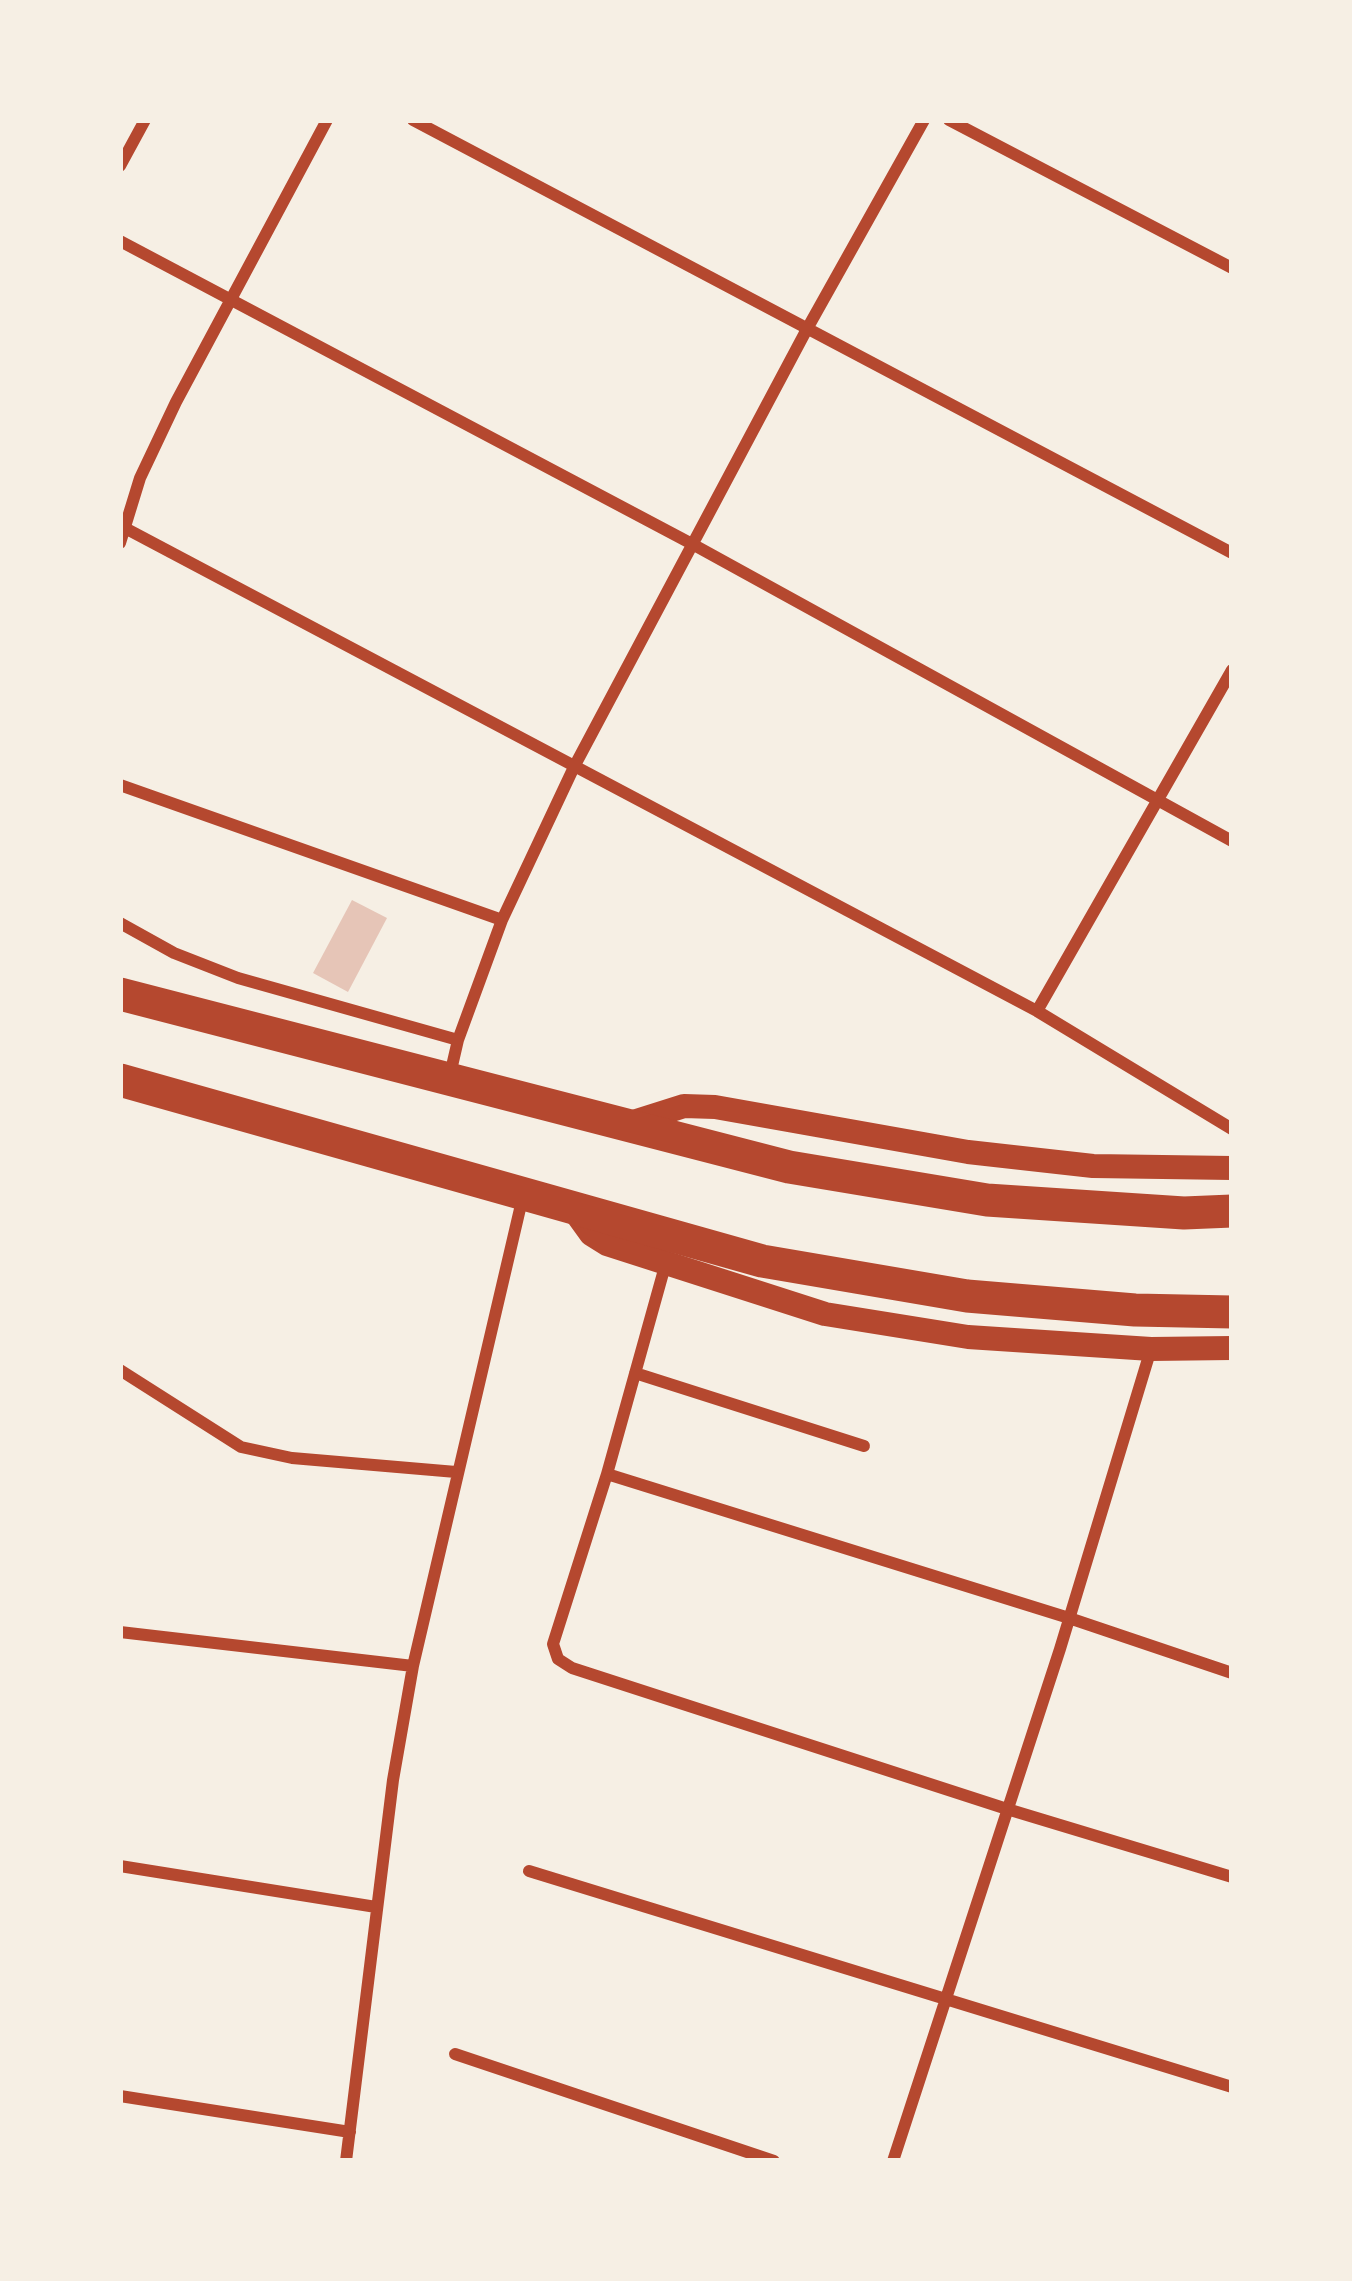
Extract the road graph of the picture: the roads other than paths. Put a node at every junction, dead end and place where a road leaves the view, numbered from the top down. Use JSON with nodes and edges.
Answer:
{"nodes":[{"id":1,"x":145,"y":120,"type":"edge"},
{"id":2,"x":327,"y":120,"type":"edge"},
{"id":3,"x":413,"y":120,"type":"edge"},
{"id":4,"x":924,"y":120,"type":"edge"},
{"id":5,"x":949,"y":120,"type":"edge"},
{"id":6,"x":120,"y":166,"type":"edge"},
{"id":7,"x":120,"y":241,"type":"edge"},
{"id":8,"x":1232,"y":268,"type":"edge"},
{"id":9,"x":232,"y":301,"type":"junction"},
{"id":10,"x":806,"y":328,"type":"junction"},
{"id":11,"x":123,"y":527,"type":"junction"},
{"id":12,"x":120,"y":543,"type":"edge"},
{"id":13,"x":694,"y":544,"type":"junction"},
{"id":14,"x":1232,"y":553,"type":"edge"},
{"id":15,"x":1232,"y":670,"type":"edge"},
{"id":16,"x":574,"y":767,"type":"junction"},
{"id":17,"x":120,"y":785,"type":"edge"},
{"id":18,"x":1156,"y":800,"type":"junction"},
{"id":19,"x":1232,"y":841,"type":"edge"},
{"id":20,"x":502,"y":920,"type":"junction"},
{"id":21,"x":120,"y":922,"type":"edge"},
{"id":22,"x":120,"y":994,"type":"edge"},
{"id":23,"x":1037,"y":1011,"type":"junction"},
{"id":24,"x":458,"y":1040,"type":"junction"},
{"id":25,"x":449,"y":1080,"type":"junction"},
{"id":26,"x":120,"y":1081,"type":"edge"},
{"id":27,"x":624,"y":1125,"type":"junction"},
{"id":28,"x":1232,"y":1129,"type":"edge"},
{"id":29,"x":1232,"y":1168,"type":"edge"},
{"id":30,"x":524,"y":1195,"type":"junction"},
{"id":31,"x":573,"y":1209,"type":"junction"},
{"id":32,"x":1227,"y":1211,"type":"edge"},
{"id":33,"x":665,"y":1265,"type":"junction"},
{"id":34,"x":1229,"y":1312,"type":"edge"},
{"id":35,"x":1232,"y":1348,"type":"edge"},
{"id":36,"x":1151,"y":1349,"type":"junction"},
{"id":37,"x":120,"y":1370,"type":"edge"},
{"id":38,"x":635,"y":1373,"type":"junction"},
{"id":39,"x":864,"y":1446,"type":"dead end"},
{"id":40,"x":456,"y":1472,"type":"junction"},
{"id":41,"x":607,"y":1474,"type":"junction"},
{"id":42,"x":1069,"y":1618,"type":"junction"},
{"id":43,"x":120,"y":1632,"type":"edge"},
{"id":44,"x":413,"y":1666,"type":"junction"},
{"id":45,"x":1232,"y":1672,"type":"edge"},
{"id":46,"x":1007,"y":1809,"type":"junction"},
{"id":47,"x":120,"y":1866,"type":"edge"},
{"id":48,"x":529,"y":1870,"type":"dead end"},
{"id":49,"x":1232,"y":1877,"type":"edge"},
{"id":50,"x":376,"y":1907,"type":"junction"},
{"id":51,"x":947,"y":1999,"type":"junction"},
{"id":52,"x":455,"y":2054,"type":"dead end"},
{"id":53,"x":1232,"y":2087,"type":"edge"},
{"id":54,"x":120,"y":2096,"type":"edge"},
{"id":55,"x":350,"y":2132,"type":"junction"},
{"id":56,"x":346,"y":2161,"type":"edge"},
{"id":57,"x":774,"y":2161,"type":"edge"},
{"id":58,"x":893,"y":2161,"type":"edge"}],
"edges":[{"from":1,"to":6,"type":"street"},
{"from":2,"to":9,"type":"street"},
{"from":3,"to":10,"type":"street"},
{"from":4,"to":10,"type":"street"},
{"from":5,"to":8,"type":"street"},
{"from":7,"to":9,"type":"street"},
{"from":9,"to":11,"type":"street"},
{"from":9,"to":13,"type":"street"},
{"from":10,"to":13,"type":"street"},
{"from":10,"to":14,"type":"street"},
{"from":11,"to":12,"type":"street"},
{"from":11,"to":16,"type":"street"},
{"from":13,"to":16,"type":"street"},
{"from":13,"to":18,"type":"street"},
{"from":15,"to":18,"type":"street"},
{"from":16,"to":20,"type":"street"},
{"from":16,"to":23,"type":"street"},
{"from":17,"to":20,"type":"street"},
{"from":18,"to":19,"type":"street"},
{"from":18,"to":23,"type":"street"},
{"from":20,"to":24,"type":"street"},
{"from":21,"to":24,"type":"street"},
{"from":22,"to":25,"type":"highway"},
{"from":23,"to":28,"type":"street"},
{"from":24,"to":25,"type":"street"},
{"from":25,"to":27,"type":"highway"},
{"from":26,"to":30,"type":"highway"},
{"from":27,"to":29,"type":"main road"},
{"from":27,"to":32,"type":"highway"},
{"from":30,"to":31,"type":"highway"},
{"from":30,"to":40,"type":"street"},
{"from":31,"to":33,"type":"main road"},
{"from":31,"to":34,"type":"highway"},
{"from":33,"to":36,"type":"main road"},
{"from":33,"to":38,"type":"street"},
{"from":35,"to":36,"type":"main road"},
{"from":36,"to":42,"type":"street"},
{"from":37,"to":40,"type":"street"},
{"from":38,"to":39,"type":"street"},
{"from":38,"to":41,"type":"street"},
{"from":40,"to":44,"type":"street"},
{"from":41,"to":42,"type":"street"},
{"from":41,"to":46,"type":"street"},
{"from":42,"to":45,"type":"street"},
{"from":42,"to":46,"type":"street"},
{"from":43,"to":44,"type":"street"},
{"from":44,"to":50,"type":"street"},
{"from":46,"to":49,"type":"street"},
{"from":46,"to":51,"type":"street"},
{"from":47,"to":50,"type":"street"},
{"from":48,"to":51,"type":"street"},
{"from":50,"to":55,"type":"street"},
{"from":51,"to":53,"type":"street"},
{"from":51,"to":58,"type":"street"},
{"from":52,"to":57,"type":"street"},
{"from":54,"to":55,"type":"street"},
{"from":55,"to":56,"type":"street"}]}
